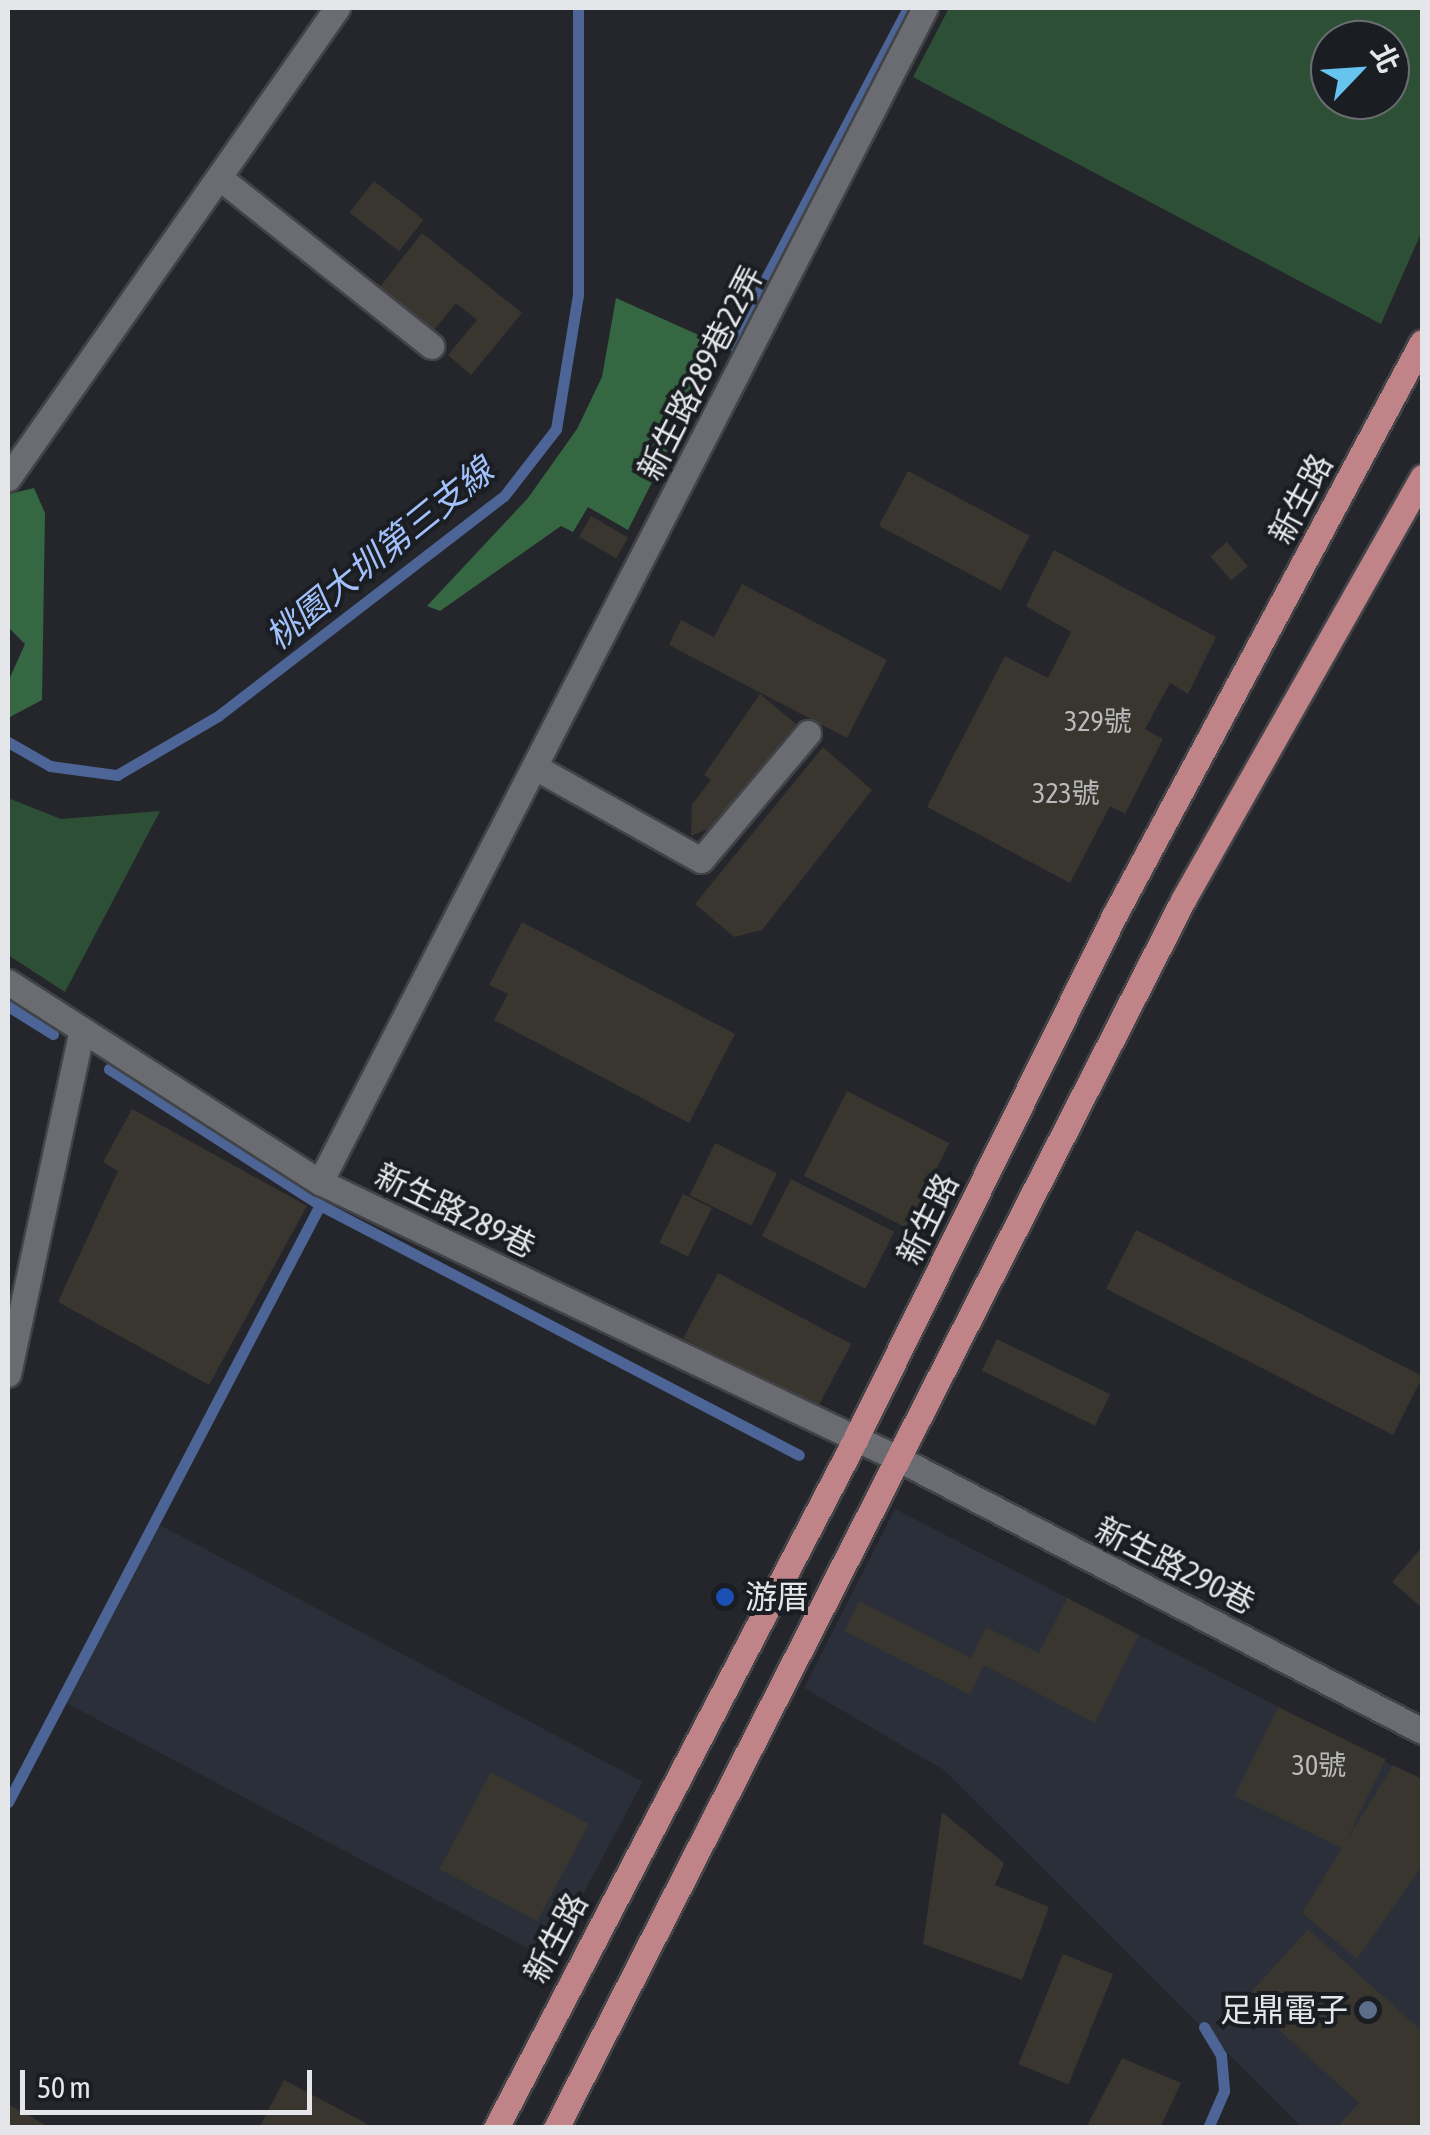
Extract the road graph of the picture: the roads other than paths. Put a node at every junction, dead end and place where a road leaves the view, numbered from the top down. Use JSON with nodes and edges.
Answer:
{"nodes":[{"id":1,"x":336,"y":8,"type":"edge"},
{"id":2,"x":924,"y":8,"type":"edge"},
{"id":3,"x":220,"y":178,"type":"junction"},
{"id":4,"x":1422,"y":342,"type":"edge"},
{"id":5,"x":431,"y":346,"type":"dead end"},
{"id":6,"x":8,"y":478,"type":"edge"},
{"id":7,"x":1422,"y":478,"type":"edge"},
{"id":8,"x":808,"y":733,"type":"dead end"},
{"id":9,"x":535,"y":768,"type":"junction"},
{"id":10,"x":8,"y":982,"type":"edge"},
{"id":11,"x":82,"y":1030,"type":"junction"},
{"id":12,"x":320,"y":1182,"type":"junction"},
{"id":13,"x":8,"y":1374,"type":"edge"},
{"id":14,"x":855,"y":1440,"type":"junction"},
{"id":15,"x":897,"y":1458,"type":"junction"},
{"id":16,"x":1422,"y":1731,"type":"edge"},
{"id":17,"x":559,"y":2126,"type":"edge"},
{"id":18,"x":496,"y":2128,"type":"edge"}],
"edges":[{"from":1,"to":3,"type":"lane"},
{"from":2,"to":9,"type":"lane","name":"新生路289巷22弄"},
{"from":3,"to":5,"type":"lane"},
{"from":3,"to":6,"type":"lane"},
{"from":4,"to":14,"type":"main road","name":"新生路"},
{"from":7,"to":15,"type":"main road"},
{"from":8,"to":9,"type":"lane"},
{"from":9,"to":12,"type":"lane","name":"新生路289巷22弄"},
{"from":10,"to":11,"type":"lane","name":"新生路289巷"},
{"from":11,"to":12,"type":"lane","name":"新生路289巷"},
{"from":11,"to":13,"type":"lane"},
{"from":12,"to":14,"type":"lane","name":"新生路289巷"},
{"from":14,"to":15,"type":"lane","name":"新生路289巷"},
{"from":14,"to":18,"type":"main road","name":"新生路"},
{"from":15,"to":16,"type":"lane","name":"新生路290巷"},
{"from":15,"to":17,"type":"main road"}]}
